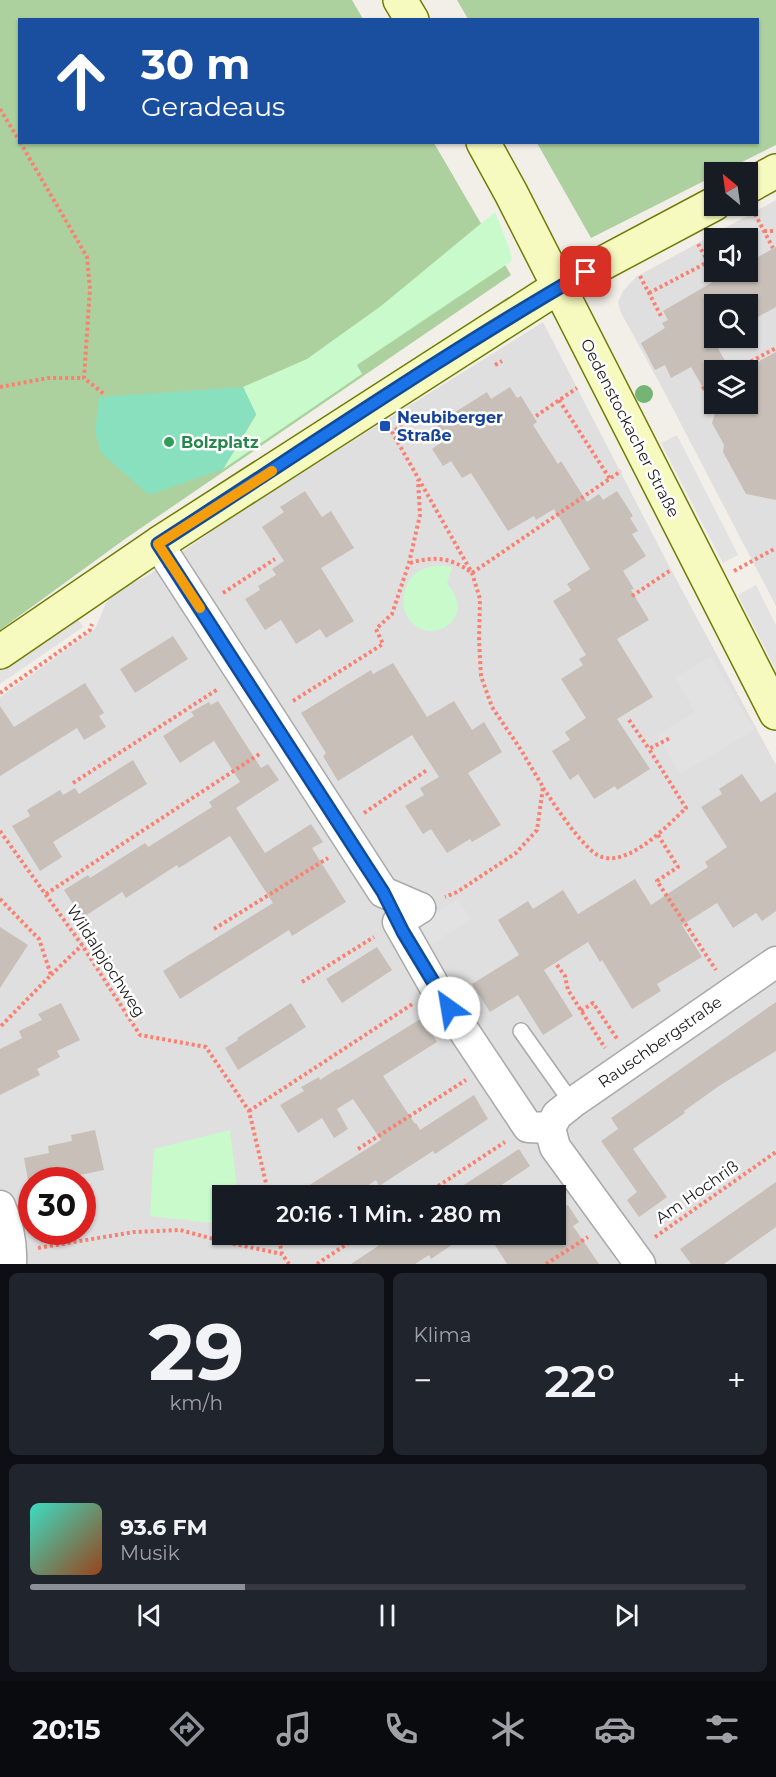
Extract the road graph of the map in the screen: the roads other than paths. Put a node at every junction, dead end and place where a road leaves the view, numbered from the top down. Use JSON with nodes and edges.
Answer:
{"nodes":[{"id":1,"x":400,"y":0,"type":"edge"},
{"id":2,"x":411,"y":18,"type":"edge"},
{"id":3,"x":484,"y":144,"type":"edge"},
{"id":4,"x":776,"y":171,"type":"edge"},
{"id":5,"x":758,"y":190,"type":"edge"},
{"id":6,"x":704,"y":209,"type":"edge"},
{"id":7,"x":558,"y":287,"type":"junction"},
{"id":8,"x":158,"y":544,"type":"junction"},
{"id":9,"x":0,"y":652,"type":"edge"},
{"id":10,"x":776,"y":713,"type":"edge"},
{"id":11,"x":776,"y":962,"type":"edge"},
{"id":12,"x":521,"y":1031,"type":"dead end"},
{"id":13,"x":572,"y":1103,"type":"junction"},
{"id":14,"x":539,"y":1128,"type":"junction"},
{"id":15,"x":0,"y":1206,"type":"edge"},
{"id":16,"x":11,"y":1258,"type":"edge"},
{"id":17,"x":636,"y":1258,"type":"edge"}],
"edges":[{"from":1,"to":2,"type":"street"},
{"from":3,"to":7,"type":"street","name":"Oedenstockacher Straße"},
{"from":4,"to":5,"type":"street"},
{"from":6,"to":7,"type":"street"},
{"from":7,"to":8,"type":"street"},
{"from":7,"to":10,"type":"street","name":"Oedenstockacher Straße"},
{"from":8,"to":9,"type":"street"},
{"from":8,"to":14,"type":"street"},
{"from":11,"to":13,"type":"street","name":"Rauschbergstraße"},
{"from":12,"to":13,"type":"lane"},
{"from":13,"to":14,"type":"street","name":"Rauschbergstraße"},
{"from":14,"to":17,"type":"street"},
{"from":15,"to":16,"type":"street"}]}
